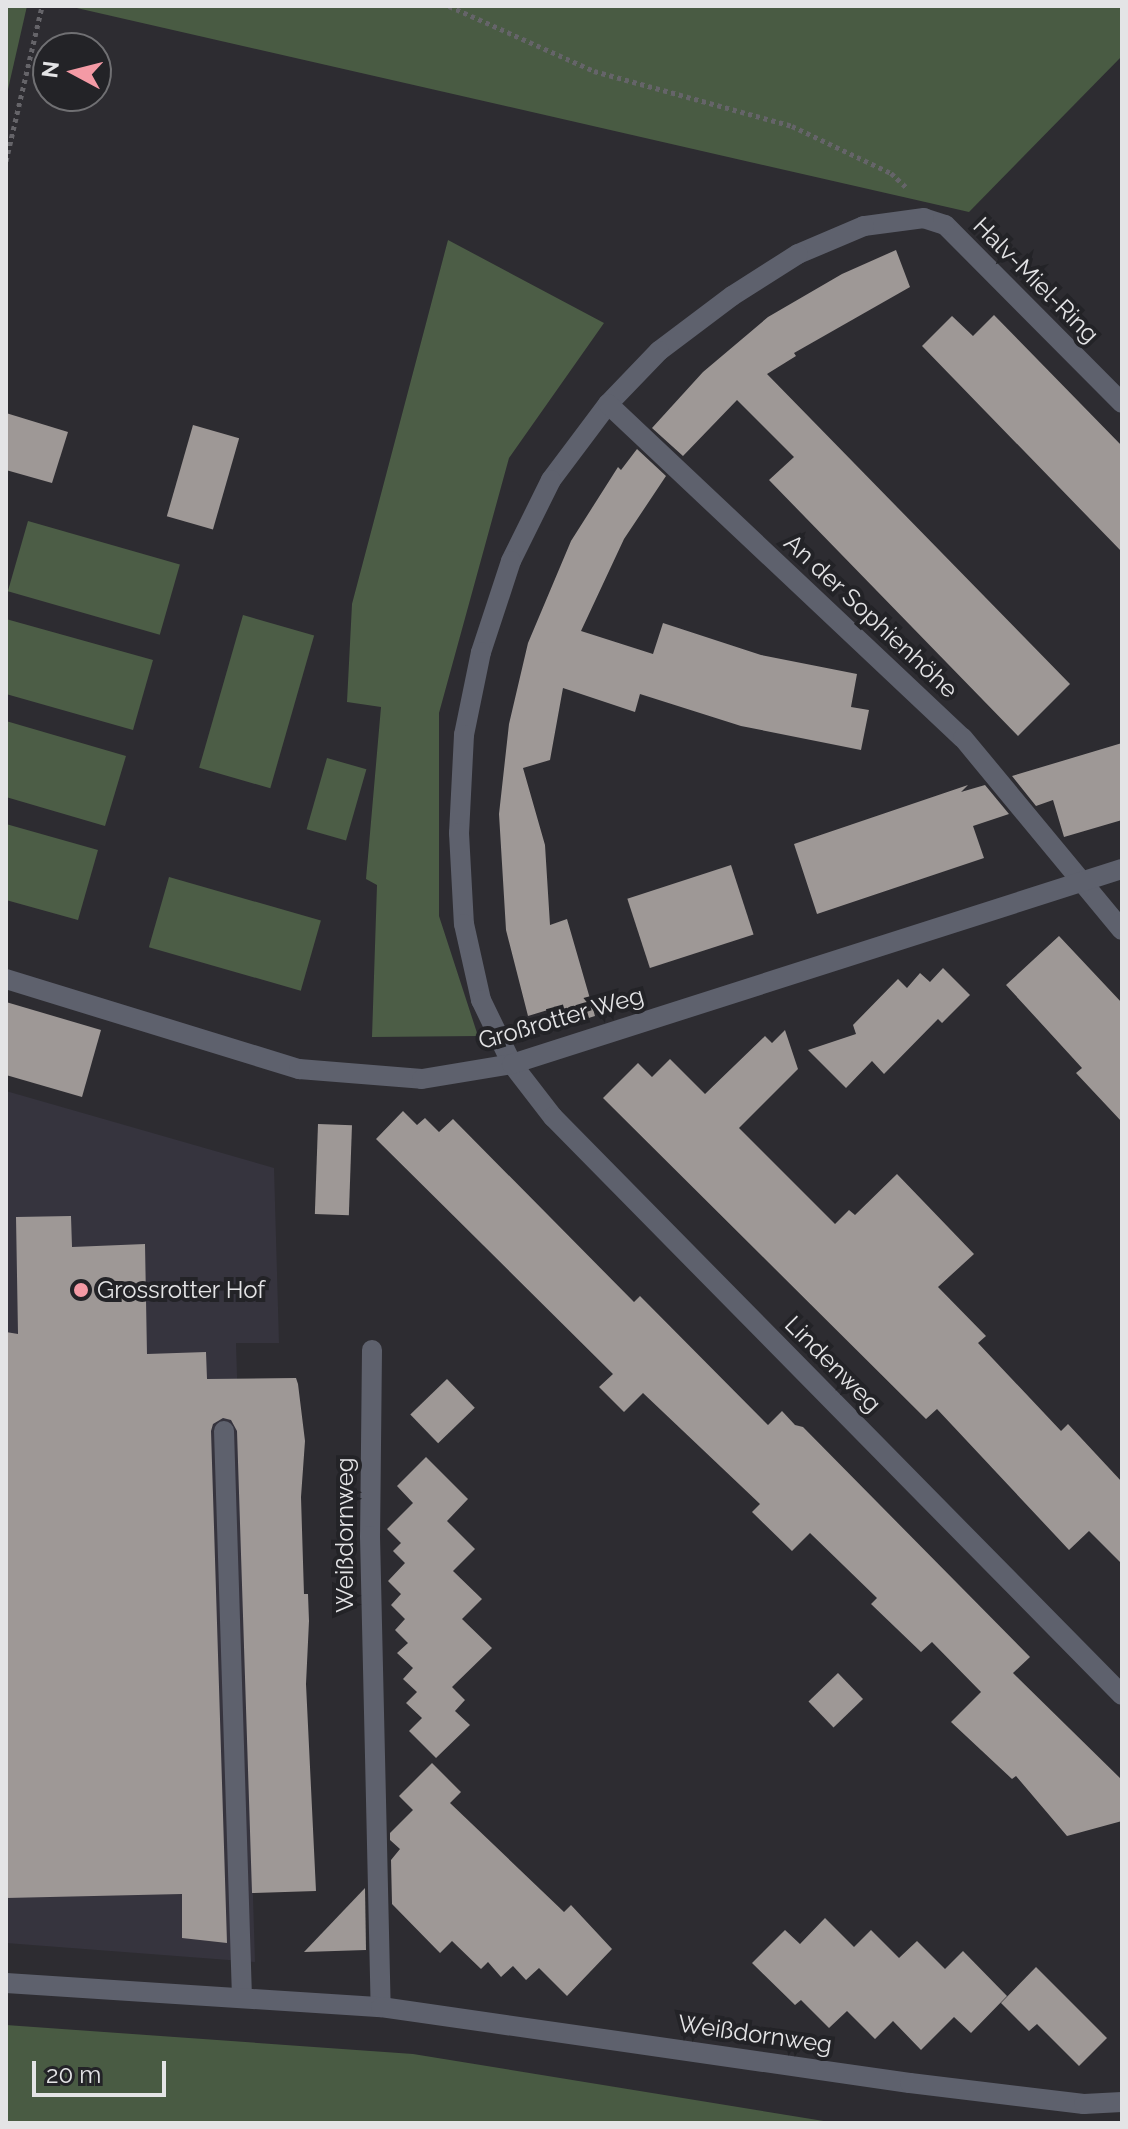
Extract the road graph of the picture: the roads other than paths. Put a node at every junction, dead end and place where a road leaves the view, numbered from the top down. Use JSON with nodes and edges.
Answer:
{"nodes":[{"id":1,"x":1122,"y":403,"type":"edge"},
{"id":2,"x":608,"y":404,"type":"junction"},
{"id":3,"x":1122,"y":869,"type":"edge"},
{"id":4,"x":1080,"y":883,"type":"junction"},
{"id":5,"x":1122,"y":930,"type":"edge"},
{"id":6,"x":6,"y":979,"type":"edge"},
{"id":7,"x":512,"y":1064,"type":"junction"},
{"id":8,"x":372,"y":1350,"type":"dead end"},
{"id":9,"x":224,"y":1431,"type":"dead end"},
{"id":10,"x":1122,"y":1695,"type":"edge"},
{"id":11,"x":6,"y":1983,"type":"edge"},
{"id":12,"x":242,"y":1997,"type":"junction"},
{"id":13,"x":381,"y":2007,"type":"junction"},
{"id":14,"x":1122,"y":2102,"type":"edge"}],
"edges":[{"from":1,"to":2,"type":"street","name":"Halv-Miel-Ring"},
{"from":2,"to":4,"type":"street","name":"An der Sophienhöhe"},
{"from":2,"to":7,"type":"street"},
{"from":3,"to":4,"type":"street","name":"Großrotter Weg"},
{"from":4,"to":5,"type":"street","name":"An der Sophienhöhe"},
{"from":4,"to":7,"type":"street","name":"Großrotter Weg"},
{"from":6,"to":7,"type":"street","name":"Großrotter Weg"},
{"from":7,"to":10,"type":"street","name":"Lindenweg"},
{"from":8,"to":13,"type":"street","name":"Weißdornweg"},
{"from":9,"to":12,"type":"street"},
{"from":11,"to":12,"type":"street","name":"Weißdornweg"},
{"from":12,"to":13,"type":"street","name":"Weißdornweg"},
{"from":13,"to":14,"type":"street","name":"Weißdornweg"}]}
